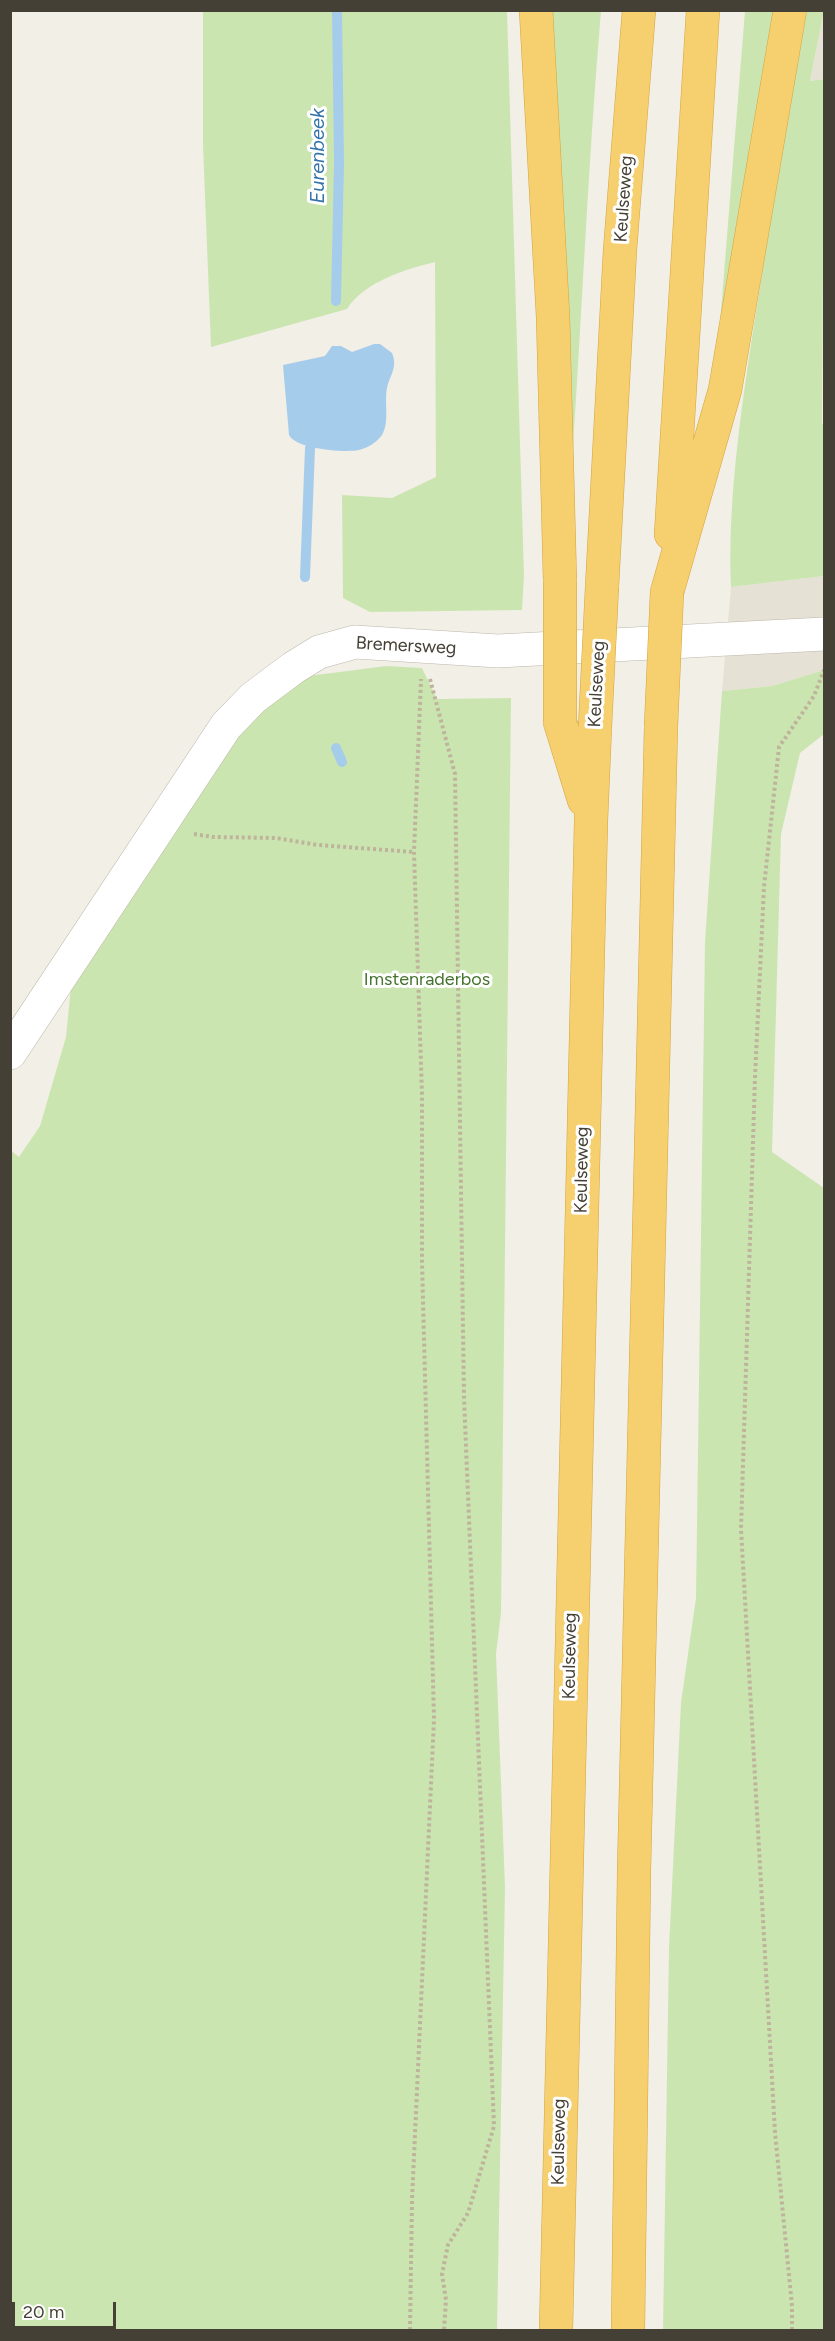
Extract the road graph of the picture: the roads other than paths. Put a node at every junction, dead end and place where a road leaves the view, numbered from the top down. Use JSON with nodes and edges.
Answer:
{"nodes":[{"id":1,"x":536,"y":10,"type":"edge"},
{"id":2,"x":639,"y":10,"type":"edge"},
{"id":3,"x":703,"y":10,"type":"edge"},
{"id":4,"x":790,"y":10,"type":"edge"},
{"id":5,"x":667,"y":592,"type":"junction"},
{"id":6,"x":825,"y":634,"type":"edge"},
{"id":7,"x":591,"y":821,"type":"junction"},
{"id":8,"x":10,"y":1053,"type":"edge"},
{"id":9,"x":556,"y":2331,"type":"edge"},
{"id":10,"x":628,"y":2331,"type":"edge"}],
"edges":[{"from":1,"to":7,"type":"highway","bridge":true},
{"from":2,"to":7,"type":"highway","name":"Keulseweg","bridge":true},
{"from":3,"to":5,"type":"highway"},
{"from":4,"to":5,"type":"highway"},
{"from":5,"to":10,"type":"highway","bridge":true},
{"from":6,"to":8,"type":"street","name":"Bremersweg"},
{"from":7,"to":9,"type":"highway","name":"Keulseweg"}]}
